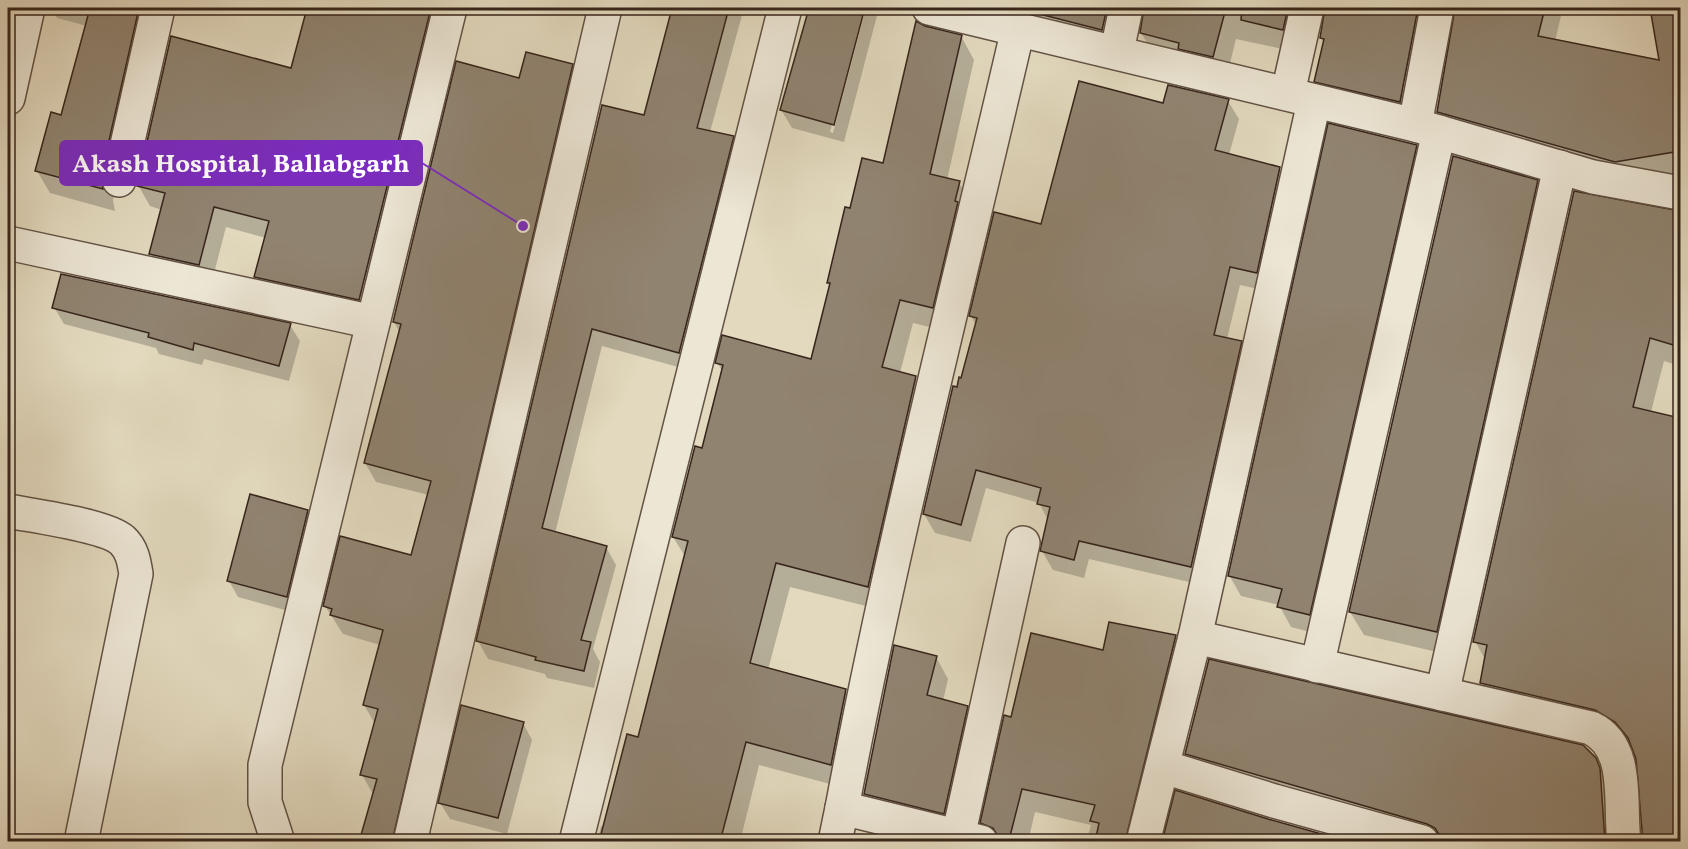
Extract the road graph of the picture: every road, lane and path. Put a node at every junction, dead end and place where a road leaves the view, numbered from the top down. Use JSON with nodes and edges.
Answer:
{"nodes":[{"id":1,"x":28,"y":8,"type":"edge"},
{"id":2,"x":158,"y":8,"type":"edge"},
{"id":3,"x":450,"y":8,"type":"edge"},
{"id":4,"x":605,"y":8,"type":"edge"},
{"id":5,"x":785,"y":8,"type":"edge"},
{"id":6,"x":935,"y":8,"type":"edge"},
{"id":7,"x":1126,"y":8,"type":"edge"},
{"id":8,"x":1307,"y":8,"type":"edge"},
{"id":9,"x":1437,"y":8,"type":"edge"},
{"id":10,"x":1018,"y":29,"type":"junction"},
{"id":11,"x":1117,"y":51,"type":"junction"},
{"id":12,"x":1301,"y":97,"type":"junction"},
{"id":13,"x":8,"y":98,"type":"edge"},
{"id":14,"x":1427,"y":128,"type":"junction"},
{"id":15,"x":1560,"y":167,"type":"junction"},
{"id":16,"x":119,"y":180,"type":"dead end"},
{"id":17,"x":1680,"y":193,"type":"edge"},
{"id":18,"x":8,"y":243,"type":"edge"},
{"id":19,"x":373,"y":322,"type":"junction"},
{"id":20,"x":8,"y":511,"type":"edge"},
{"id":21,"x":1023,"y":543,"type":"dead end"},
{"id":22,"x":1195,"y":637,"type":"junction"},
{"id":23,"x":1317,"y":666,"type":"junction"},
{"id":24,"x":1442,"y":694,"type":"junction"},
{"id":25,"x":1164,"y":767,"type":"junction"},
{"id":26,"x":842,"y":808,"type":"junction"},
{"id":27,"x":970,"y":839,"type":"edge"},
{"id":28,"x":81,"y":842,"type":"edge"},
{"id":29,"x":278,"y":842,"type":"edge"},
{"id":30,"x":410,"y":842,"type":"edge"},
{"id":31,"x":576,"y":842,"type":"edge"},
{"id":32,"x":835,"y":842,"type":"edge"},
{"id":33,"x":1143,"y":842,"type":"edge"},
{"id":34,"x":1422,"y":842,"type":"edge"},
{"id":35,"x":1624,"y":842,"type":"edge"}],
"edges":[{"from":1,"to":13,"type":"street"},
{"from":2,"to":16,"type":"street"},
{"from":3,"to":19,"type":"street"},
{"from":4,"to":30,"type":"street"},
{"from":5,"to":31,"type":"street"},
{"from":6,"to":10,"type":"street"},
{"from":7,"to":11,"type":"street"},
{"from":8,"to":12,"type":"street"},
{"from":9,"to":14,"type":"street"},
{"from":10,"to":11,"type":"street"},
{"from":10,"to":26,"type":"street"},
{"from":11,"to":12,"type":"street"},
{"from":12,"to":14,"type":"street"},
{"from":12,"to":22,"type":"street"},
{"from":14,"to":15,"type":"street"},
{"from":14,"to":23,"type":"street"},
{"from":15,"to":17,"type":"street"},
{"from":15,"to":24,"type":"street"},
{"from":18,"to":19,"type":"street"},
{"from":19,"to":29,"type":"street"},
{"from":20,"to":28,"type":"street"},
{"from":21,"to":27,"type":"street"},
{"from":22,"to":23,"type":"street"},
{"from":22,"to":25,"type":"street"},
{"from":23,"to":24,"type":"street"},
{"from":24,"to":35,"type":"street"},
{"from":25,"to":33,"type":"street"},
{"from":25,"to":34,"type":"street"},
{"from":26,"to":27,"type":"street"},
{"from":26,"to":32,"type":"street"}]}
